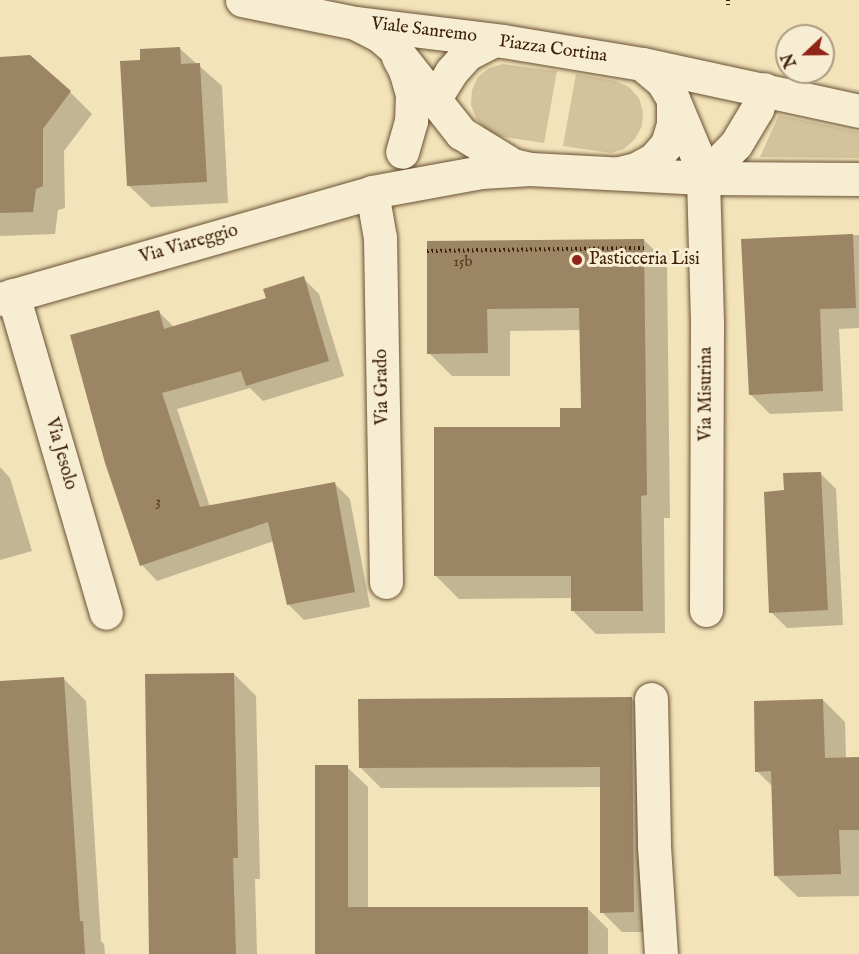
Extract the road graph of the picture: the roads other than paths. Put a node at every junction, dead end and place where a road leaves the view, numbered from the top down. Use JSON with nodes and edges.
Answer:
{"nodes":[{"id":1,"x":242,"y":0,"type":"edge"},
{"id":2,"x":355,"y":22,"type":"junction"},
{"id":3,"x":494,"y":40,"type":"junction"},
{"id":4,"x":393,"y":47,"type":"junction"},
{"id":5,"x":642,"y":64,"type":"junction"},
{"id":6,"x":764,"y":88,"type":"junction"},
{"id":7,"x":435,"y":98,"type":"junction"},
{"id":8,"x":673,"y":99,"type":"junction"},
{"id":9,"x":859,"y":111,"type":"edge"},
{"id":10,"x":402,"y":152,"type":"junction"},
{"id":11,"x":530,"y":169,"type":"junction"},
{"id":12,"x":605,"y":174,"type":"junction"},
{"id":13,"x":703,"y":178,"type":"junction"},
{"id":14,"x":859,"y":178,"type":"edge"},
{"id":15,"x":375,"y":192,"type":"junction"},
{"id":16,"x":7,"y":297,"type":"edge"},
{"id":17,"x":386,"y":582,"type":"dead end"},
{"id":18,"x":706,"y":610,"type":"dead end"},
{"id":19,"x":106,"y":613,"type":"dead end"},
{"id":20,"x":651,"y":699,"type":"dead end"},
{"id":21,"x":661,"y":954,"type":"edge"}],
"edges":[{"from":1,"to":2,"type":"street","name":"Viale Sanremo"},
{"from":2,"to":3,"type":"street","name":"Viale Sanremo"},
{"from":2,"to":4,"type":"street","name":"Viale Sanremo"},
{"from":3,"to":5,"type":"street","name":"Piazza Cortina"},
{"from":3,"to":7,"type":"street","name":"Piazza Cortina"},
{"from":4,"to":7,"type":"street","name":"Viale Sanremo"},
{"from":4,"to":10,"type":"street"},
{"from":5,"to":6,"type":"street","name":"Piazza Cortina"},
{"from":5,"to":8,"type":"street"},
{"from":6,"to":9,"type":"street","name":"Piazza Cortina"},
{"from":6,"to":13,"type":"street"},
{"from":7,"to":10,"type":"street"},
{"from":7,"to":11,"type":"street"},
{"from":8,"to":12,"type":"street"},
{"from":8,"to":13,"type":"street","name":"Via Misurina"},
{"from":10,"to":15,"type":"street"},
{"from":11,"to":12,"type":"street"},
{"from":11,"to":15,"type":"street","name":"Via Viareggio"},
{"from":12,"to":13,"type":"street"},
{"from":13,"to":14,"type":"street"},
{"from":13,"to":18,"type":"street","name":"Via Misurina"},
{"from":15,"to":16,"type":"street","name":"Via Viareggio"},
{"from":15,"to":17,"type":"street","name":"Via Grado"},
{"from":16,"to":19,"type":"street","name":"Via Jesolo"},
{"from":20,"to":21,"type":"street"}]}
